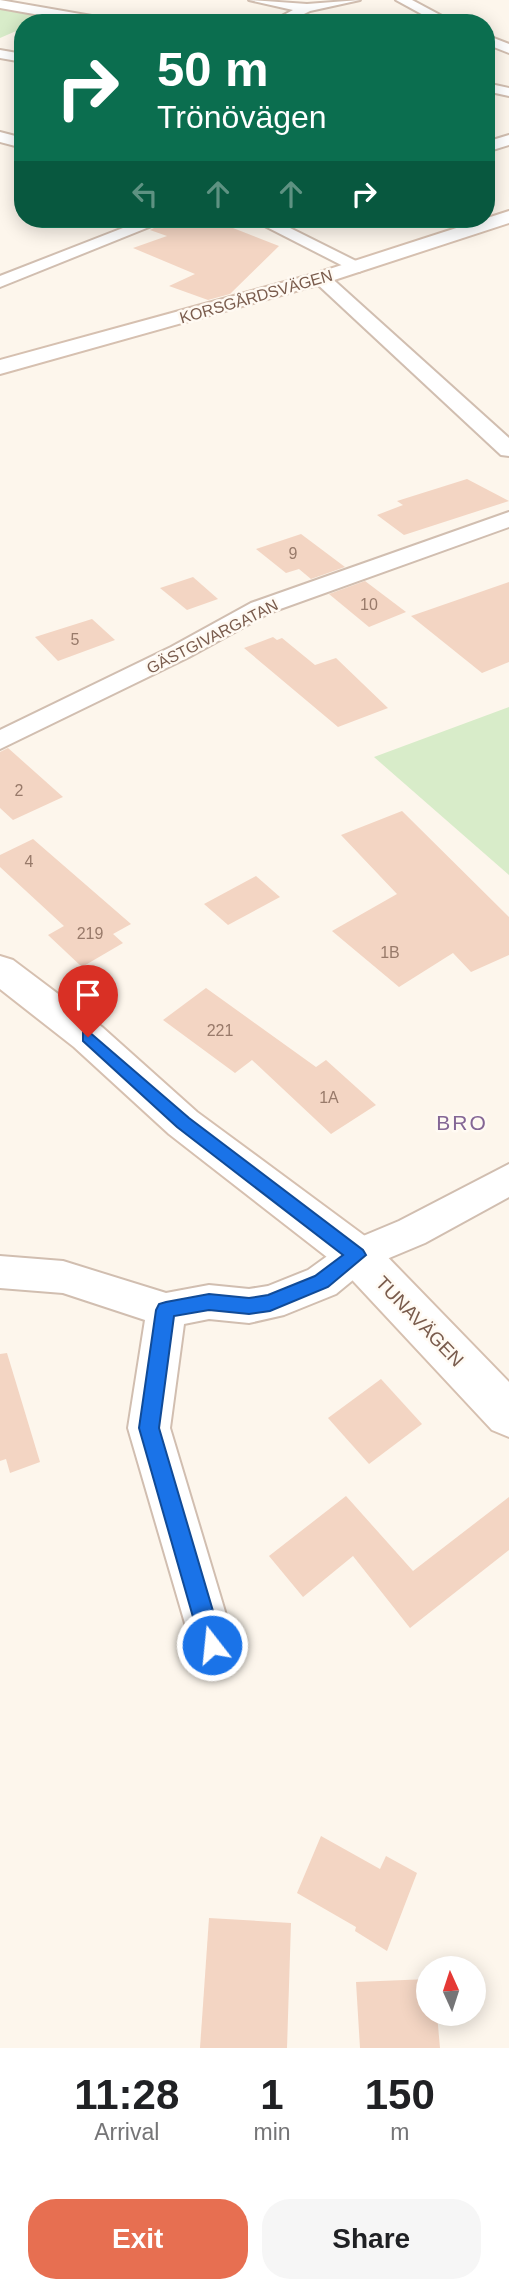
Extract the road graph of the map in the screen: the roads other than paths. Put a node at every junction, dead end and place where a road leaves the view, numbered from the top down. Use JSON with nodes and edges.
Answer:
{"nodes":[{"id":1,"x":255,"y":0,"type":"edge"},
{"id":2,"x":354,"y":0,"type":"edge"},
{"id":3,"x":402,"y":0,"type":"edge"},
{"id":4,"x":0,"y":4,"type":"edge"},
{"id":5,"x":307,"y":8,"type":"junction"},
{"id":6,"x":57,"y":14,"type":"edge"},
{"id":7,"x":294,"y":14,"type":"edge"},
{"id":8,"x":431,"y":14,"type":"edge"},
{"id":9,"x":138,"y":228,"type":"edge"},
{"id":10,"x":278,"y":228,"type":"edge"},
{"id":11,"x":476,"y":228,"type":"edge"},
{"id":12,"x":359,"y":267,"type":"junction"},
{"id":13,"x":321,"y":278,"type":"junction"},
{"id":14,"x":0,"y":282,"type":"edge"},
{"id":15,"x":0,"y":367,"type":"edge"},
{"id":16,"x":509,"y":450,"type":"edge"},
{"id":17,"x":509,"y":519,"type":"edge"},
{"id":18,"x":0,"y":741,"type":"edge"},
{"id":19,"x":0,"y":969,"type":"edge"},
{"id":20,"x":509,"y":1180,"type":"edge"},
{"id":21,"x":357,"y":1255,"type":"junction"},
{"id":22,"x":0,"y":1272,"type":"edge"},
{"id":23,"x":166,"y":1310,"type":"junction"},
{"id":24,"x":509,"y":1415,"type":"edge"},
{"id":25,"x":212,"y":1645,"type":"dead end"}],
"edges":[{"from":1,"to":5,"type":"street"},
{"from":2,"to":5,"type":"street"},
{"from":3,"to":8,"type":"street"},
{"from":4,"to":6,"type":"street"},
{"from":5,"to":7,"type":"street"},
{"from":9,"to":14,"type":"street"},
{"from":10,"to":12,"type":"street"},
{"from":11,"to":12,"type":"street","name":"KORSGÅRDSVÄGEN"},
{"from":12,"to":13,"type":"street","name":"KORSGÅRDSVÄGEN"},
{"from":13,"to":15,"type":"street","name":"KORSGÅRDSVÄGEN"},
{"from":13,"to":16,"type":"street"},
{"from":17,"to":18,"type":"street","name":"GÄSTGIVARGATAN"},
{"from":19,"to":21,"type":"street","name":"TUNAVÄGEN"},
{"from":20,"to":21,"type":"street"},
{"from":21,"to":23,"type":"street"},
{"from":21,"to":24,"type":"street","name":"TUNAVÄGEN"},
{"from":22,"to":23,"type":"street"},
{"from":23,"to":25,"type":"street"}]}
